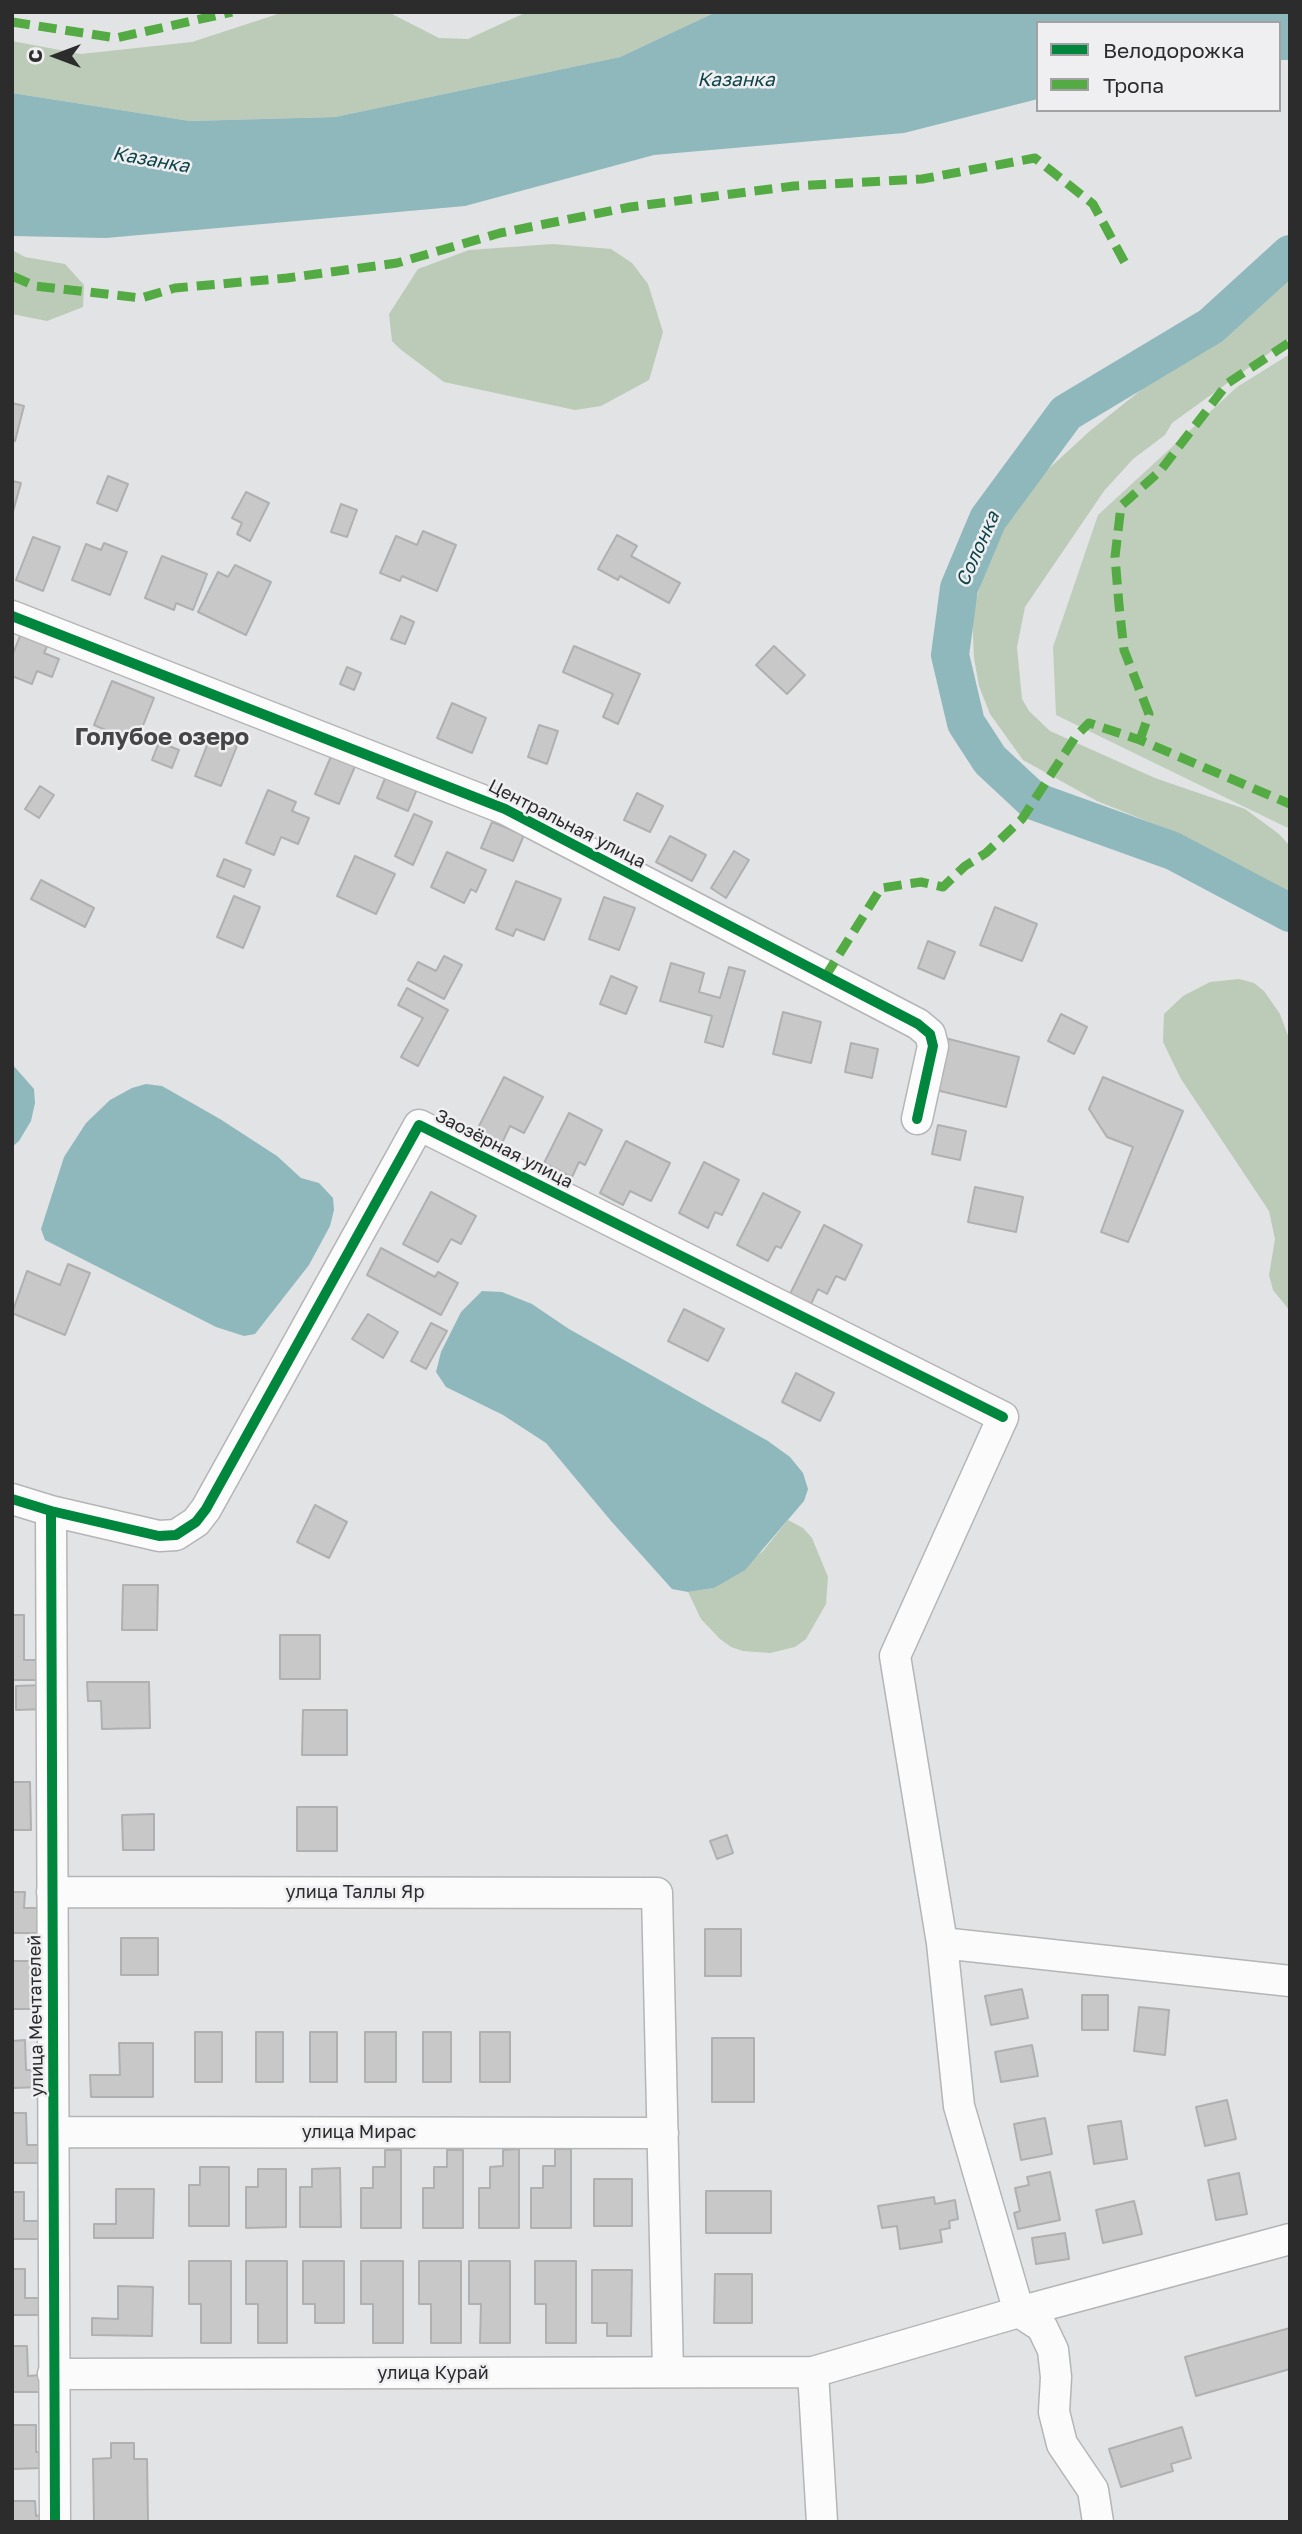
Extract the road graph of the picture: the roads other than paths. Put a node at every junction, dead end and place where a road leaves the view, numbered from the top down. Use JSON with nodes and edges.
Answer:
{"nodes":[{"id":1,"x":12,"y":616,"type":"edge"},
{"id":2,"x":917,"y":1119,"type":"dead end"},
{"id":3,"x":12,"y":1499,"type":"edge"},
{"id":4,"x":51,"y":1511,"type":"junction"},
{"id":5,"x":52,"y":1892,"type":"junction"},
{"id":6,"x":942,"y":1943,"type":"junction"},
{"id":7,"x":1290,"y":1981,"type":"edge"},
{"id":8,"x":55,"y":2132,"type":"junction"},
{"id":9,"x":663,"y":2133,"type":"junction"},
{"id":10,"x":1290,"y":2239,"type":"edge"},
{"id":11,"x":1019,"y":2312,"type":"junction"},
{"id":12,"x":668,"y":2372,"type":"junction"},
{"id":13,"x":813,"y":2372,"type":"junction"},
{"id":14,"x":53,"y":2374,"type":"junction"},
{"id":15,"x":55,"y":2522,"type":"edge"},
{"id":16,"x":822,"y":2522,"type":"edge"},
{"id":17,"x":1098,"y":2522,"type":"edge"}],
"edges":[{"from":1,"to":2,"type":"street","name":"Центральная улица"},
{"from":3,"to":4,"type":"street","name":"Заозёрная улица"},
{"from":4,"to":5,"type":"street","name":"улица Мечтателей"},
{"from":4,"to":6,"type":"street","name":"Заозёрная улица"},
{"from":5,"to":8,"type":"street","name":"улица Мечтателей"},
{"from":5,"to":9,"type":"street","name":"улица Таллы Яр"},
{"from":6,"to":7,"type":"street"},
{"from":6,"to":11,"type":"street"},
{"from":8,"to":9,"type":"street","name":"улица Мирас"},
{"from":8,"to":14,"type":"street","name":"улица Мечтателей"},
{"from":9,"to":12,"type":"street"},
{"from":10,"to":11,"type":"street","name":"улица Курай"},
{"from":11,"to":13,"type":"street","name":"улица Курай"},
{"from":11,"to":17,"type":"street"},
{"from":12,"to":13,"type":"street","name":"улица Курай"},
{"from":12,"to":14,"type":"street","name":"улица Курай"},
{"from":13,"to":16,"type":"street"},
{"from":14,"to":15,"type":"street","name":"улица Мечтателей"}]}
